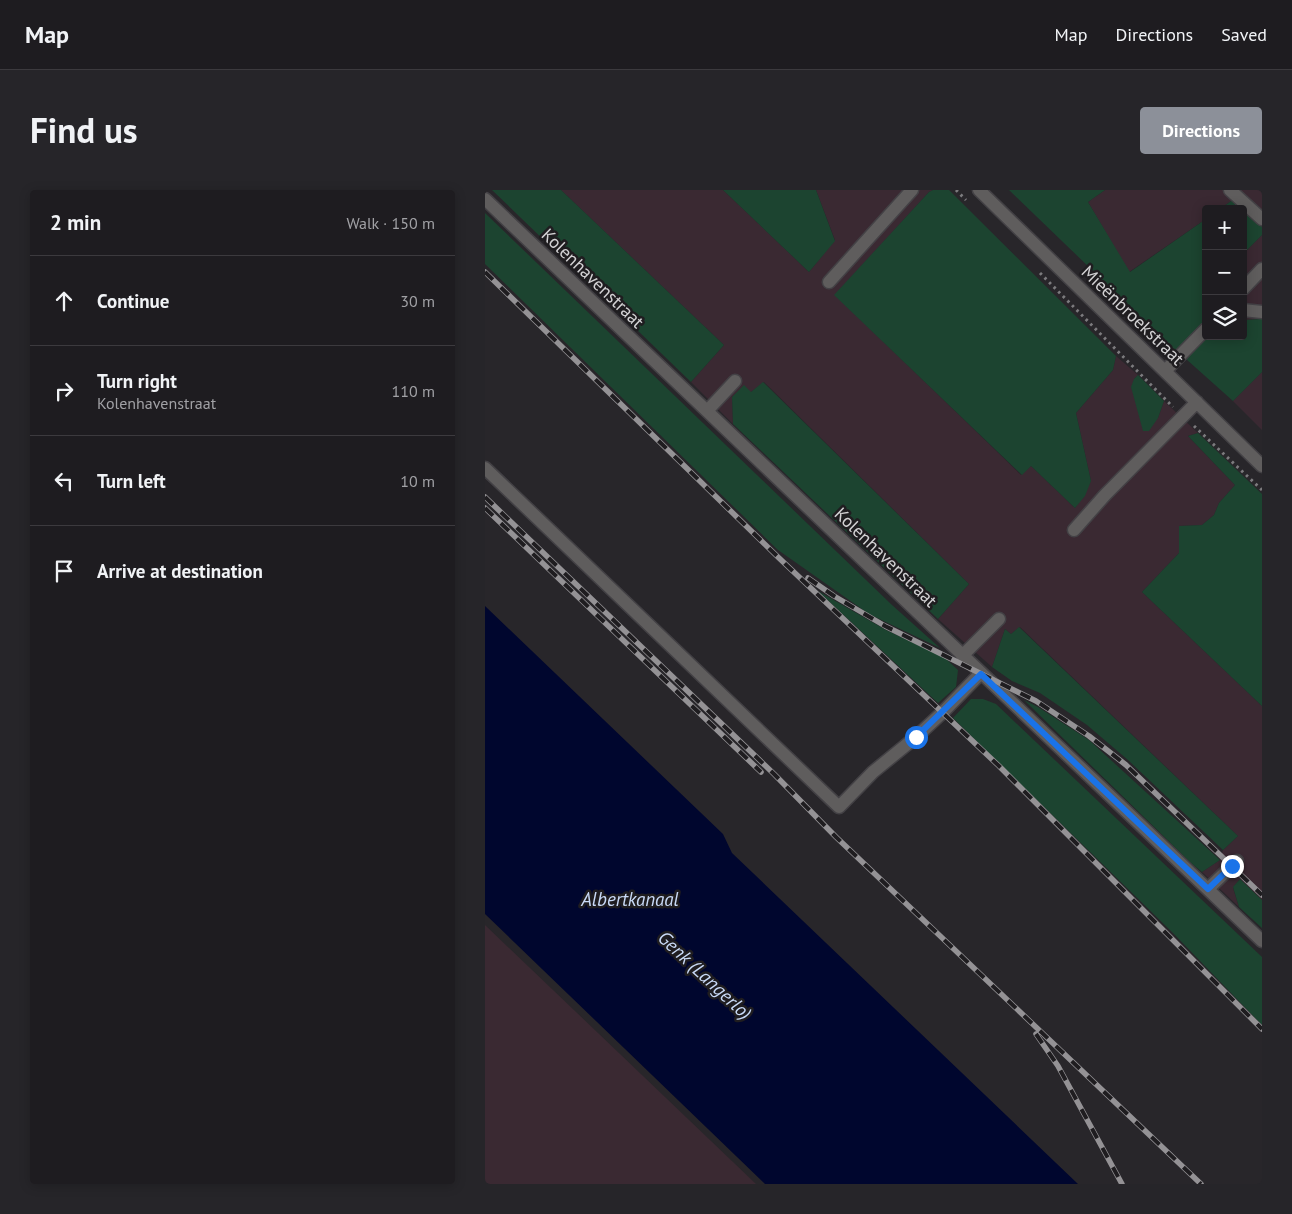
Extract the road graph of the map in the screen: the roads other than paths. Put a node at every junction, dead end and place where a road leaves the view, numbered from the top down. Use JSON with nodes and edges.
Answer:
{"nodes":[{"id":1,"x":912,"y":190,"type":"edge"},
{"id":2,"x":979,"y":190,"type":"edge"},
{"id":3,"x":1230,"y":190,"type":"edge"},
{"id":4,"x":485,"y":199,"type":"edge"},
{"id":5,"x":1262,"y":219,"type":"edge"},
{"id":6,"x":1262,"y":269,"type":"edge"},
{"id":7,"x":829,"y":282,"type":"dead end"},
{"id":8,"x":1247,"y":285,"type":"edge"},
{"id":9,"x":1247,"y":310,"type":"edge"},
{"id":10,"x":1262,"y":312,"type":"edge"},
{"id":11,"x":1202,"y":333,"type":"edge"},
{"id":12,"x":1165,"y":371,"type":"junction"},
{"id":13,"x":735,"y":381,"type":"dead end"},
{"id":14,"x":1197,"y":402,"type":"junction"},
{"id":15,"x":707,"y":411,"type":"junction"},
{"id":16,"x":1262,"y":466,"type":"edge"},
{"id":17,"x":485,"y":468,"type":"edge"},
{"id":18,"x":1074,"y":530,"type":"dead end"},
{"id":19,"x":999,"y":619,"type":"dead end"},
{"id":20,"x":962,"y":656,"type":"junction"},
{"id":21,"x":981,"y":674,"type":"junction"},
{"id":22,"x":1237,"y":861,"type":"dead end"},
{"id":23,"x":1208,"y":889,"type":"junction"},
{"id":24,"x":1262,"y":941,"type":"edge"}],
"edges":[{"from":1,"to":7,"type":"street"},
{"from":2,"to":12,"type":"street","name":"Mieënbroekstraat"},
{"from":3,"to":5,"type":"street"},
{"from":4,"to":15,"type":"street","name":"Kolenhavenstraat"},
{"from":6,"to":8,"type":"street"},
{"from":9,"to":10,"type":"street"},
{"from":11,"to":12,"type":"street"},
{"from":12,"to":14,"type":"street","name":"Mieënbroekstraat"},
{"from":13,"to":15,"type":"street"},
{"from":14,"to":16,"type":"street","name":"Mieënbroekstraat"},
{"from":14,"to":18,"type":"street"},
{"from":15,"to":20,"type":"street","name":"Kolenhavenstraat"},
{"from":17,"to":21,"type":"street"},
{"from":19,"to":20,"type":"street"},
{"from":20,"to":21,"type":"street","name":"Kolenhavenstraat"},
{"from":21,"to":23,"type":"street","name":"Kolenhavenstraat"},
{"from":22,"to":23,"type":"street"},
{"from":23,"to":24,"type":"street","name":"Kolenhavenstraat"}]}
